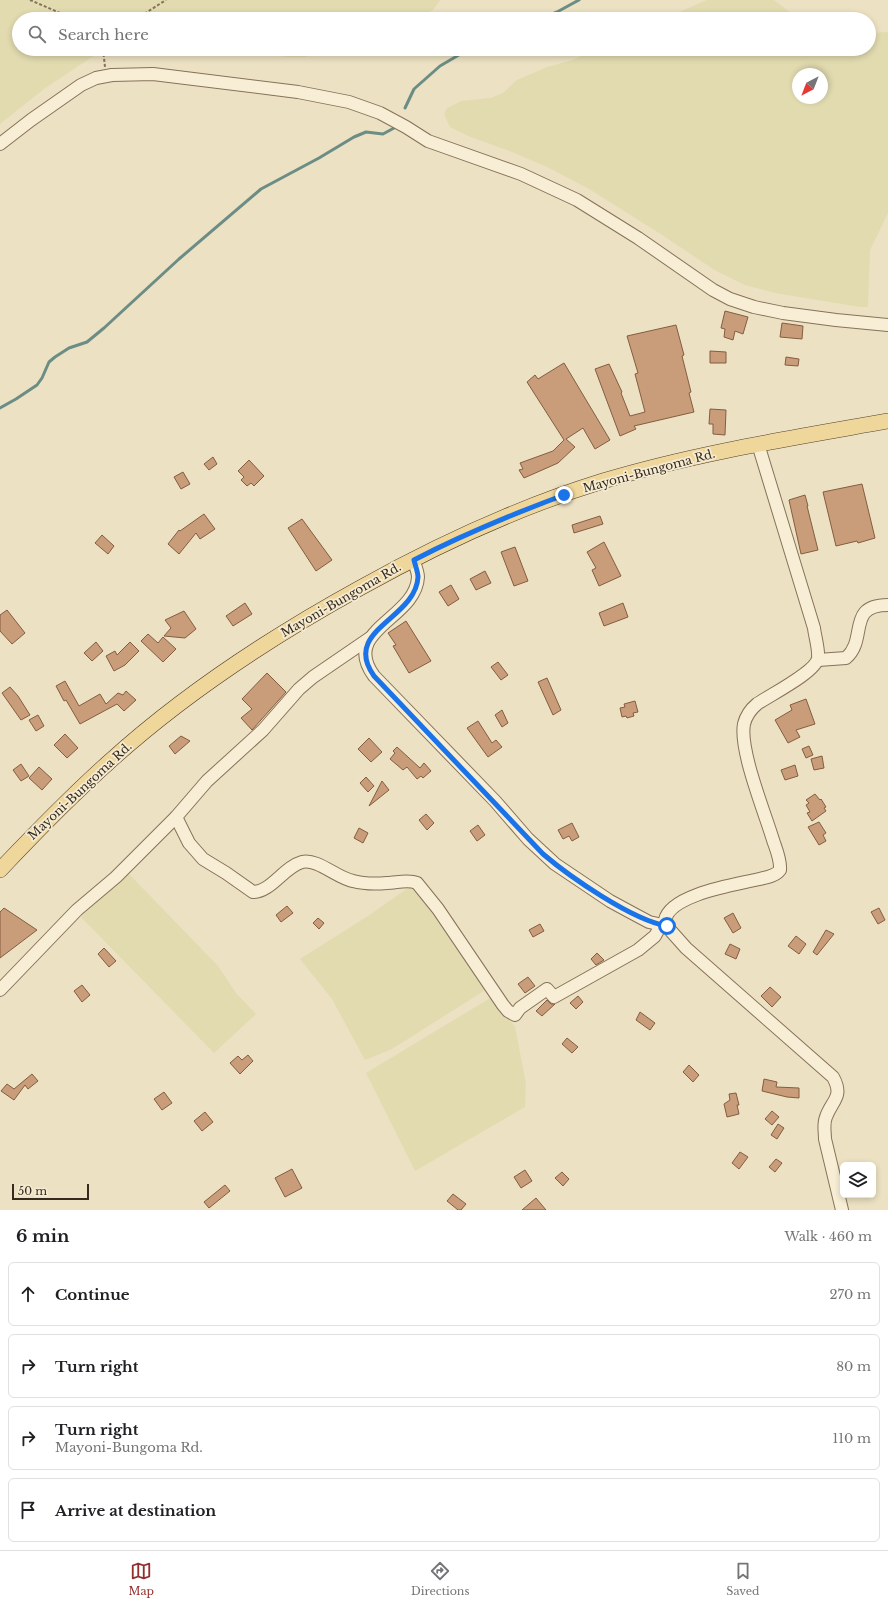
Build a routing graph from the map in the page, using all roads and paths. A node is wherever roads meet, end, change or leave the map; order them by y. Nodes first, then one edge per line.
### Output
1 (30, 0) edge
2 (166, 0) edge
3 (58, 12) edge
4 (147, 12) edge
5 (104, 56) edge
6 (106, 76) junction
7 (0, 144) edge
8 (888, 325) edge
9 (888, 421) edge
10 (758, 444) junction
11 (414, 560) junction
12 (888, 605) edge
13 (372, 637) junction
14 (818, 660) junction
15 (176, 817) junction
16 (0, 870) edge
17 (664, 926) junction
18 (0, 990) edge
19 (842, 1210) edge

1 - 3 path
2 - 4 path
5 - 6 path
6 - 7 street
6 - 8 street
9 - 10 main road, Mayoni-Bungoma Rd.
10 - 11 main road, Mayoni-Bungoma Rd.
10 - 14 street
11 - 13 street
11 - 16 main road, Mayoni-Bungoma Rd.
12 - 14 street
13 - 15 street
13 - 17 street
14 - 17 street
15 - 17 street
15 - 18 street
17 - 19 street

